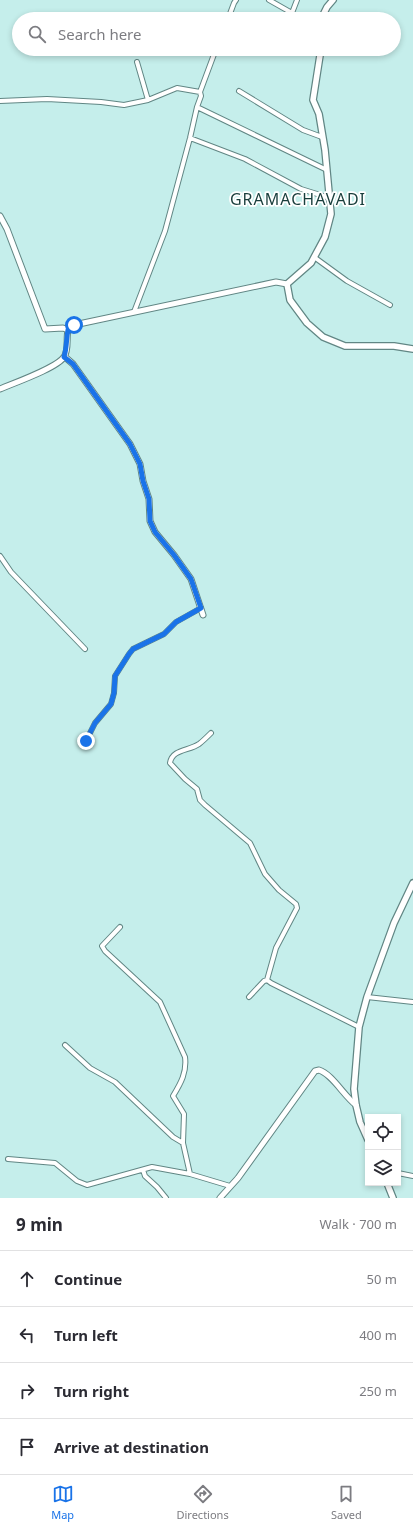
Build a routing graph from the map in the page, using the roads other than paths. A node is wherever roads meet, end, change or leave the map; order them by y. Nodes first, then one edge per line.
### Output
1 (236, 0) edge
2 (269, 0) edge
3 (297, 0) edge
4 (333, 0) edge
5 (231, 12) edge
6 (290, 12) edge
7 (292, 12) edge
8 (324, 12) edge
9 (213, 56) edge
10 (320, 56) edge
11 (137, 62) dead end
12 (239, 91) dead end
13 (200, 92) junction
14 (148, 100) junction
15 (0, 101) edge
16 (197, 107) junction
17 (322, 137) junction
18 (190, 138) junction
19 (327, 170) junction
20 (330, 198) junction
21 (0, 216) edge
22 (314, 256) junction
23 (287, 284) junction
24 (390, 305) dead end
25 (134, 312) junction
26 (68, 330) junction
27 (413, 349) edge
28 (64, 357) junction
29 (0, 389) edge
30 (0, 556) edge
31 (201, 608) junction
32 (203, 615) dead end
33 (85, 649) dead end
34 (211, 733) dead end
35 (86, 741) dead end
36 (413, 883) edge
37 (120, 927) dead end
38 (268, 980) junction
39 (249, 997) dead end
40 (367, 997) junction
41 (413, 1002) edge
42 (359, 1027) junction
43 (65, 1045) dead end
44 (356, 1105) junction
45 (365, 1133) edge
46 (183, 1143) junction
47 (8, 1159) dead end
48 (143, 1170) junction
49 (190, 1174) junction
50 (401, 1174) edge
51 (413, 1176) edge
52 (230, 1186) junction
53 (388, 1186) edge
54 (166, 1198) edge
55 (220, 1198) edge
56 (393, 1198) edge

1 - 5 street
2 - 6 street
3 - 7 street
4 - 8 main road
9 - 13 street
10 - 17 main road
11 - 14 street
12 - 17 street
13 - 14 street
13 - 16 street
14 - 15 street
16 - 18 street
16 - 19 street
17 - 19 main road
18 - 20 street
18 - 25 street
19 - 20 main road
20 - 22 main road
21 - 26 street
22 - 23 main road
22 - 24 street
23 - 25 street
23 - 27 main road
25 - 26 street
26 - 28 street
28 - 29 street
28 - 31 street
30 - 33 street
31 - 32 street
31 - 35 street
34 - 38 street
36 - 40 main road
37 - 46 street
38 - 39 street
38 - 42 street
40 - 41 street
40 - 42 main road
42 - 44 main road
43 - 46 street
44 - 45 main road
44 - 52 street
46 - 49 street
47 - 48 street
48 - 49 street
48 - 54 street
49 - 52 street
50 - 51 street
52 - 55 street
53 - 56 main road

